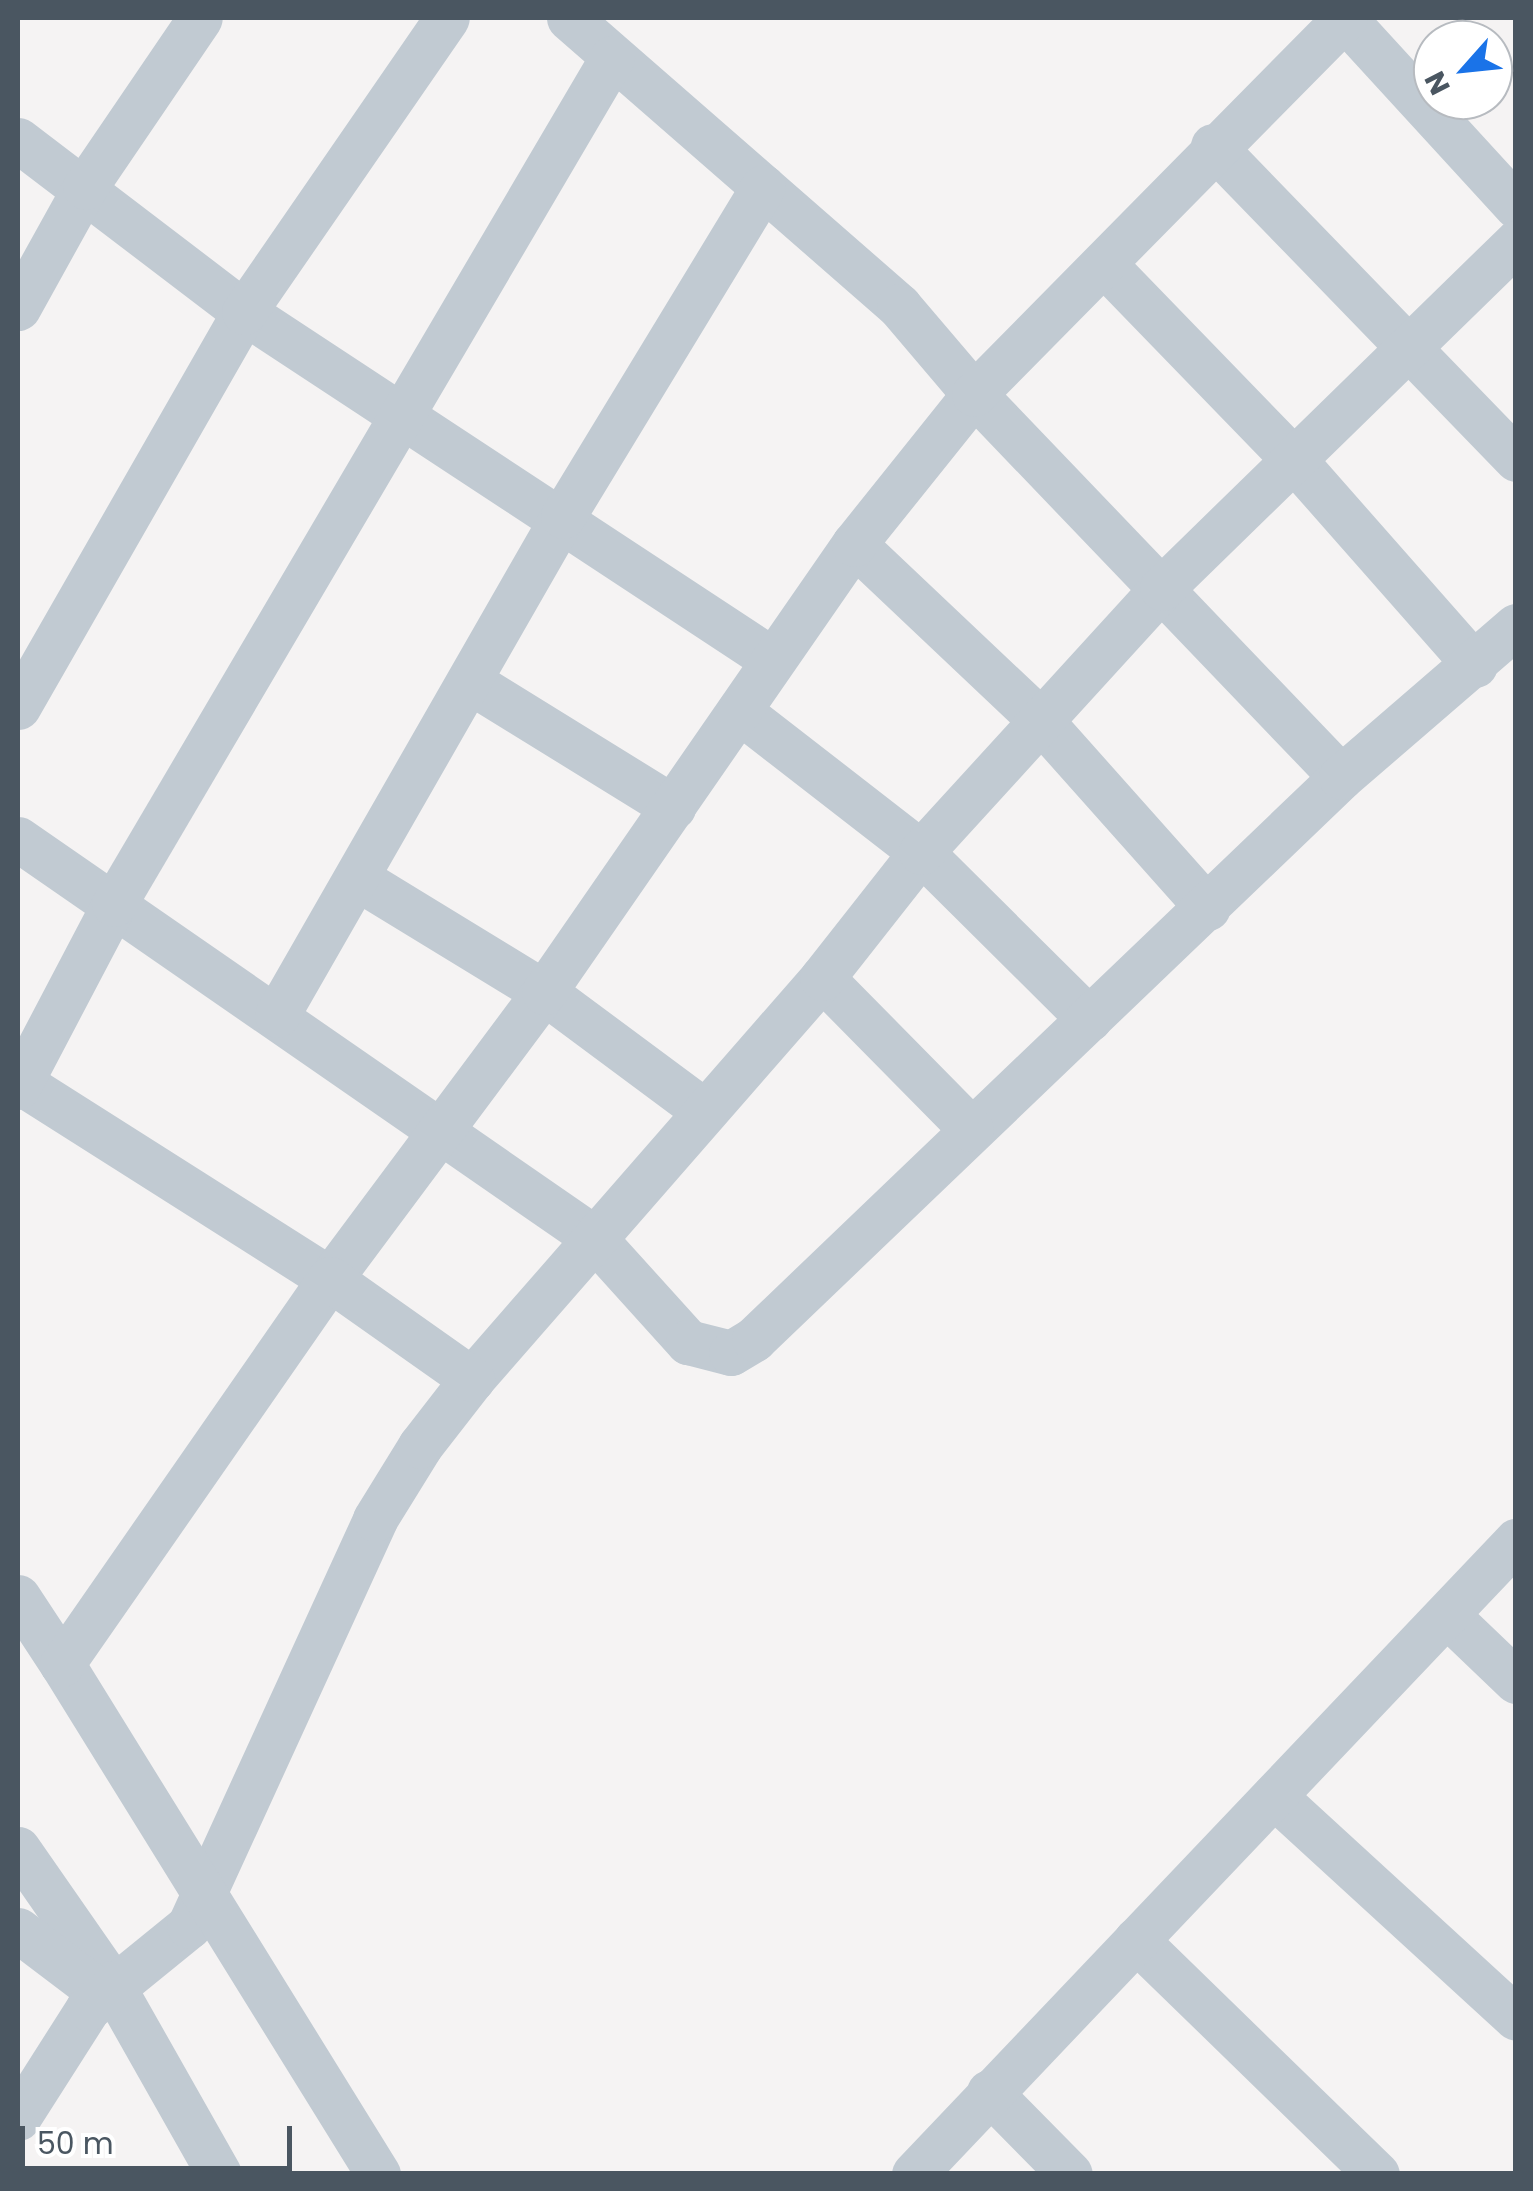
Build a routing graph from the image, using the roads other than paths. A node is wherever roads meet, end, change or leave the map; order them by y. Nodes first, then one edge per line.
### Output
1 (200, 18) edge
2 (447, 18) edge
3 (569, 18) edge
4 (1344, 18) edge
5 (612, 58) junction
6 (18, 140) edge
7 (1213, 146) junction
8 (85, 187) junction
9 (763, 187) junction
10 (1516, 206) edge
11 (1516, 243) edge
12 (1104, 264) junction
13 (18, 308) edge
14 (244, 312) junction
15 (1409, 351) junction
16 (974, 394) junction
17 (404, 418) junction
18 (1516, 458) edge
19 (1295, 461) junction
20 (563, 516) junction
21 (854, 544) junction
22 (1162, 588) junction
23 (1516, 626) edge
24 (773, 660) junction
25 (1475, 664) junction
26 (469, 681) junction
27 (18, 706) edge
28 (739, 712) junction
29 (1042, 722) junction
30 (1341, 778) junction
31 (672, 807) junction
32 (18, 838) edge
33 (922, 852) junction
34 (356, 878) junction
35 (114, 904) junction
36 (1208, 908) junction
37 (822, 978) junction
38 (544, 992) junction
39 (277, 1016) junction
40 (1089, 1019) junction
41 (18, 1084) edge
42 (704, 1111) junction
43 (442, 1128) junction
44 (971, 1129) junction
45 (593, 1237) junction
46 (330, 1279) junction
47 (472, 1379) junction
48 (1516, 1542) edge
49 (18, 1597) edge
50 (1448, 1616) junction
51 (62, 1664) junction
52 (1516, 1681) edge
53 (1274, 1796) junction
54 (18, 1848) edge
55 (203, 1900) junction
56 (18, 1930) edge
57 (1136, 1940) junction
58 (106, 1988) junction
59 (1516, 2018) edge
60 (990, 2092) junction
61 (18, 2118) edge
62 (218, 2174) edge
63 (378, 2174) edge
64 (914, 2174) edge
65 (1070, 2174) edge
66 (1377, 2174) edge

1 - 8 street
2 - 14 street
3 - 5 street
4 - 7 street
4 - 10 street
5 - 9 street
5 - 17 street
6 - 8 street
7 - 12 street
7 - 15 street
8 - 13 street
8 - 14 street
9 - 16 street
9 - 20 street
11 - 15 street
12 - 16 street
12 - 19 street
14 - 17 street
14 - 27 street
15 - 18 street
15 - 19 street
16 - 21 street
16 - 22 street
17 - 20 street
17 - 35 street
19 - 22 street
19 - 25 street
20 - 24 street
20 - 26 street
21 - 24 street
21 - 29 street
22 - 29 street
22 - 30 street
23 - 25 street
24 - 28 street
25 - 30 street
26 - 31 street
26 - 34 street
28 - 31 street
28 - 33 street
29 - 33 street
29 - 36 street
30 - 36 street
31 - 38 street
32 - 35 street
33 - 37 street
33 - 40 street
34 - 38 street
34 - 39 street
35 - 39 street
35 - 41 street
36 - 40 street
37 - 42 street
37 - 44 street
38 - 42 street
38 - 43 street
39 - 43 street
40 - 44 street
41 - 46 street
42 - 45 street
43 - 45 street
43 - 46 street
44 - 45 street
45 - 47 street
46 - 47 street
46 - 51 street
47 - 55 street
48 - 50 street
49 - 51 street
50 - 52 street
50 - 53 street
51 - 55 street
53 - 57 street
53 - 59 street
54 - 58 street
55 - 58 street
55 - 63 street
56 - 58 street
57 - 60 street
57 - 66 street
58 - 61 street
58 - 62 street
60 - 64 street
60 - 65 street

